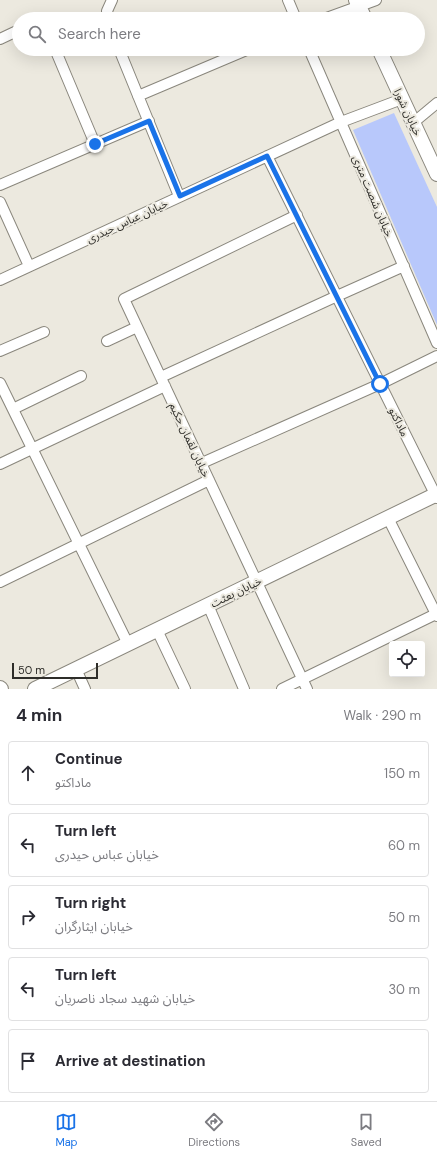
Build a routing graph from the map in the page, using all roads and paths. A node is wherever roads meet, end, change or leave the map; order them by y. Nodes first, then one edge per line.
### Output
1 (112, 0) edge
2 (288, 0) edge
3 (376, 0) edge
4 (360, 9) edge
5 (107, 12) edge
6 (293, 12) edge
7 (349, 12) edge
8 (12, 33) edge
9 (0, 39) edge
10 (58, 56) edge
11 (122, 56) edge
12 (232, 56) edge
13 (312, 56) edge
14 (381, 56) edge
15 (138, 96) junction
16 (402, 99) junction
17 (437, 103) edge
18 (149, 121) junction
19 (341, 122) junction
20 (413, 123) junction
21 (95, 144) junction
22 (267, 156) junction
23 (437, 174) edge
24 (1, 182) edge
25 (180, 196) junction
26 (0, 202) edge
27 (297, 215) junction
28 (29, 266) junction
29 (404, 266) junction
30 (0, 280) edge
31 (337, 296) junction
32 (137, 327) junction
33 (44, 332) dead end
34 (107, 341) dead end
35 (437, 343) edge
36 (0, 351) edge
37 (437, 356) edge
38 (81, 376) dead end
39 (163, 382) junction
40 (0, 383) edge
41 (380, 384) junction
42 (13, 409) junction
43 (32, 449) junction
44 (0, 464) edge
45 (202, 464) junction
46 (209, 480) junction
47 (436, 496) edge
48 (388, 518) junction
49 (78, 543) junction
50 (257, 581) junction
51 (0, 582) edge
52 (208, 605) junction
53 (436, 615) edge
54 (157, 630) junction
55 (128, 644) junction
56 (76, 669) junction
57 (302, 679) junction
58 (35, 689) edge
59 (85, 689) edge
60 (185, 689) edge
61 (244, 689) edge
62 (282, 689) edge
63 (307, 689) edge

1 - 5 street
2 - 6 street
3 - 4 street
4 - 7 street
8 - 9 street
10 - 21 street
11 - 15 street
12 - 15 street
13 - 19 street, خیابان شصت متری
14 - 16 street, خیابان شورا
15 - 18 street
16 - 19 street, خیابان عباس حیدری
16 - 20 street, خیابان شورا
17 - 20 street
18 - 21 street
18 - 25 street
19 - 22 street, خیابان عباس حیدری
19 - 29 street, خیابان شصت متری
20 - 23 street, خیابان شورا
21 - 24 street
22 - 25 street, خیابان عباس حیدری
22 - 27 street, ماداکتو
25 - 28 street, خیابان عباس حیدری
26 - 28 street
27 - 31 street, ماداکتو
27 - 32 street, خیابان لقمان حکیم
28 - 30 street, خیابان عباس حیدری
29 - 31 street
29 - 35 street, خیابان شصت متری
31 - 39 street
31 - 41 street, ماداکتو
32 - 34 street
32 - 39 street, خیابان لقمان حکیم
33 - 36 street
37 - 41 street
38 - 42 street
39 - 43 street
39 - 45 street, خیابان لقمان حکیم
40 - 42 street
41 - 45 street
41 - 47 street, ماداکتو
42 - 43 street
43 - 44 street
43 - 49 street
45 - 46 street, خیابان لقمان حکیم
46 - 49 street
46 - 50 street, خیابان لقمان حکیم
47 - 48 street, خیابان بعثت
48 - 50 street, خیابان بعثت
48 - 53 street
49 - 51 street
49 - 55 street
50 - 52 street, خیابان بعثت
50 - 57 street, خیابان لقمان حکیم
52 - 54 street, خیابان بعثت
52 - 61 street
53 - 57 street
54 - 55 street, خیابان بعثت
54 - 60 street
55 - 56 street, خیابان بعثت
56 - 58 street, خیابان بعثت
56 - 59 street
57 - 62 street
57 - 63 street, خیابان لقمان حکیم

